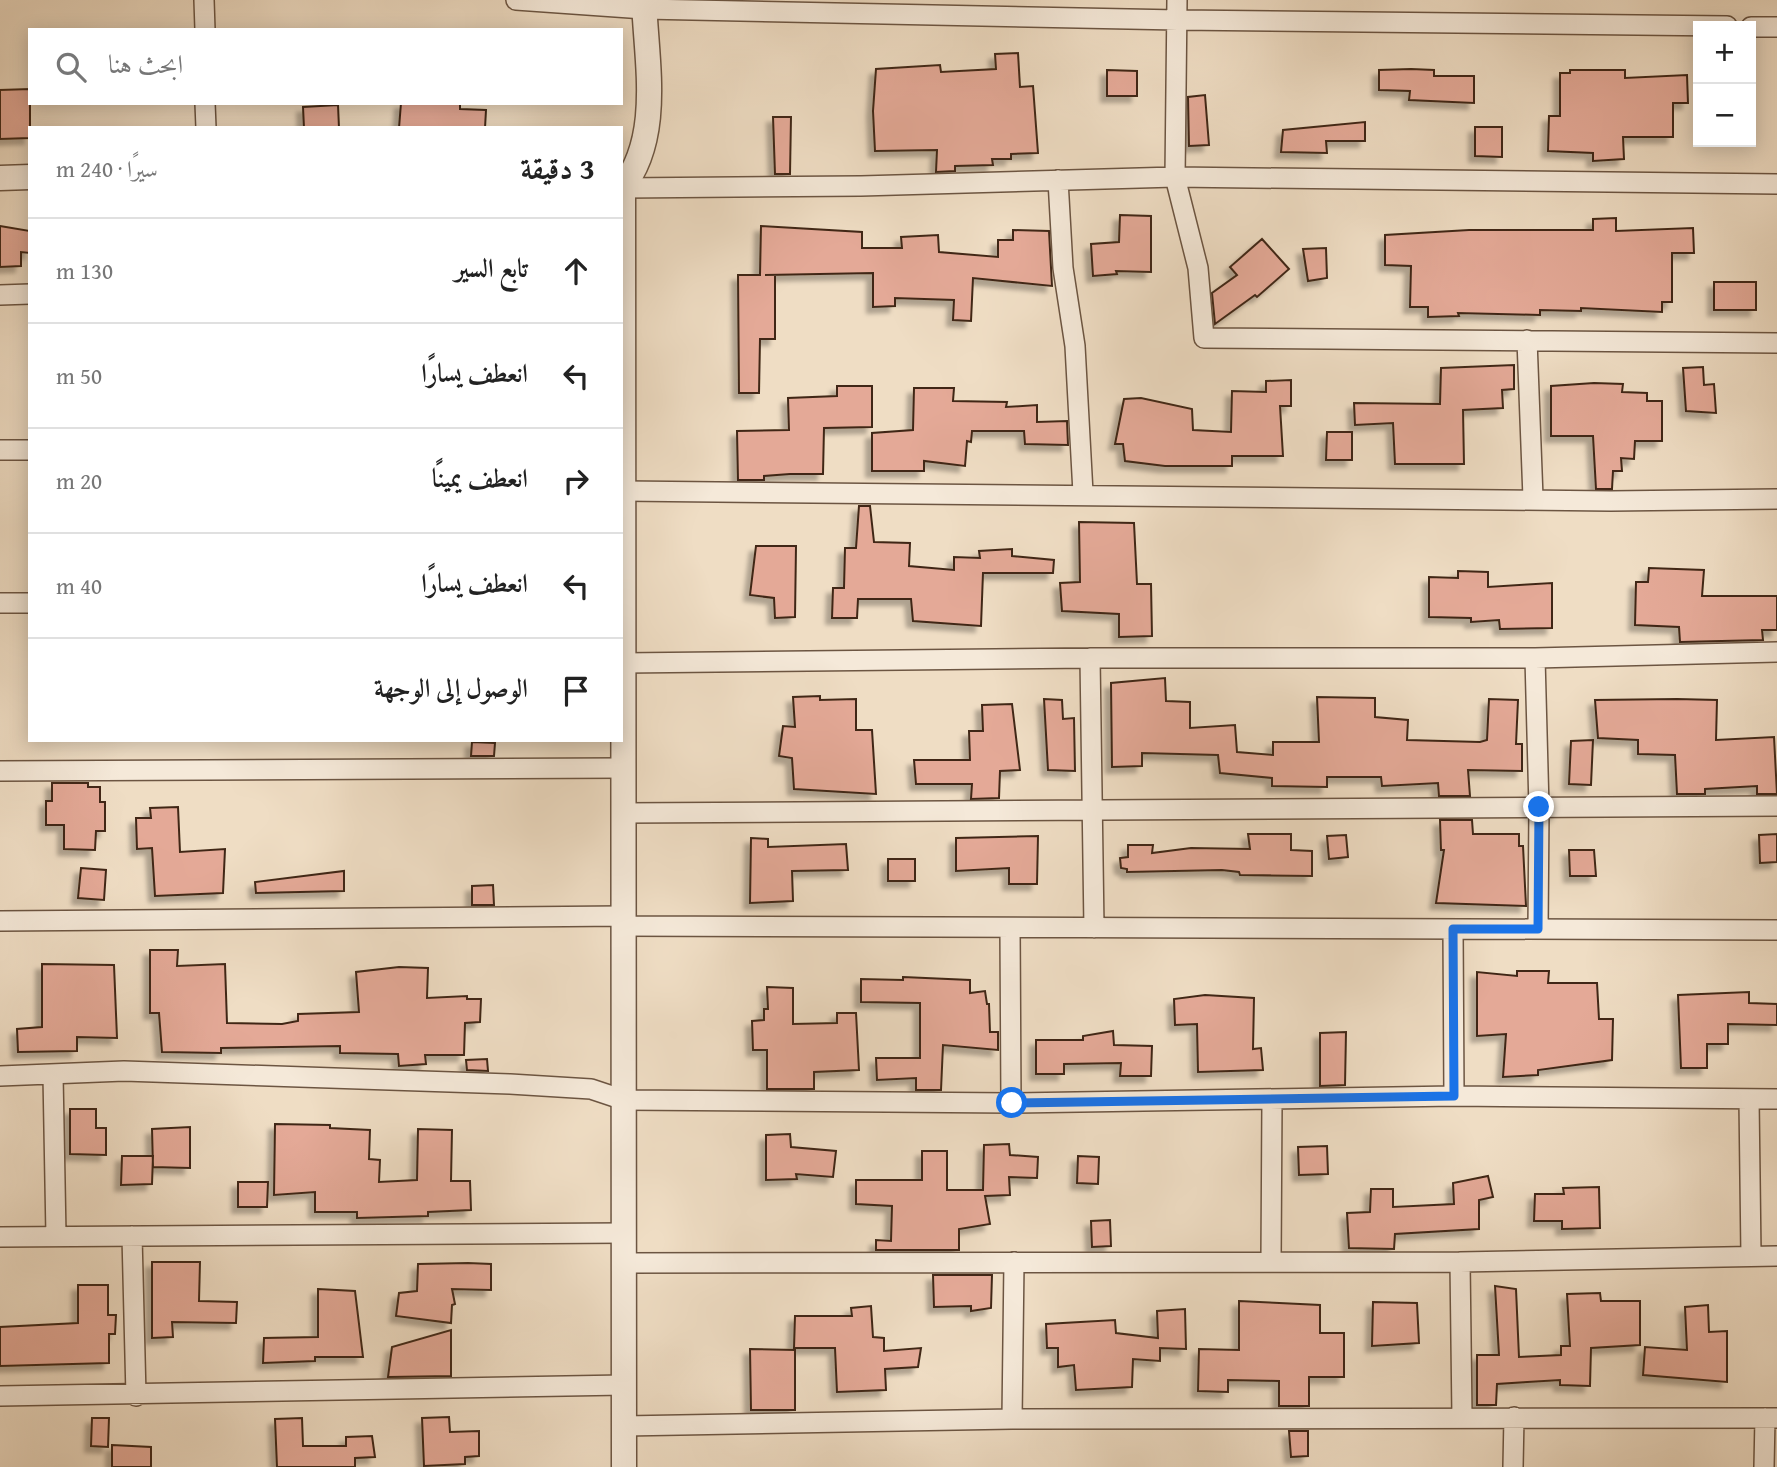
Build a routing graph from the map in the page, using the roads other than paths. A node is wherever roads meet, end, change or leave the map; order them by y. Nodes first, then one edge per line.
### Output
1 (204, 0) edge
2 (516, 0) edge
3 (1177, 0) edge
4 (644, 5) edge
5 (1009, 8) edge
6 (1178, 20) junction
7 (1693, 26) edge
8 (1756, 26) edge
9 (1777, 27) edge
10 (205, 28) edge
11 (205, 105) edge
12 (206, 126) edge
13 (0, 177) edge
14 (28, 177) edge
15 (1175, 177) junction
16 (1058, 180) junction
17 (1777, 184) edge
18 (623, 187) edge
19 (623, 189) edge
20 (28, 294) edge
21 (0, 295) edge
22 (1527, 341) junction
23 (1777, 343) edge
24 (0, 450) edge
25 (28, 450) edge
26 (623, 491) edge
27 (1083, 493) junction
28 (1533, 498) junction
29 (1777, 499) edge
30 (0, 603) edge
31 (28, 603) edge
32 (623, 630) edge
33 (1777, 652) edge
34 (1090, 658) junction
35 (1535, 658) junction
36 (624, 663) junction
37 (624, 768) junction
38 (0, 771) edge
39 (1777, 806) edge
40 (1539, 807) junction
41 (1092, 810) junction
42 (624, 813) junction
43 (0, 921) edge
44 (624, 921) junction
45 (1010, 928) junction
46 (1094, 928) junction
47 (1453, 929) junction
48 (1538, 929) junction
49 (1777, 930) edge
50 (53, 1075) junction
51 (0, 1076) edge
52 (1454, 1096) junction
53 (1749, 1099) junction
54 (1777, 1099) edge
55 (625, 1100) junction
56 (1272, 1100) junction
57 (1012, 1103) junction
58 (624, 1233) junction
59 (132, 1236) junction
60 (0, 1237) edge
61 (56, 1237) junction
62 (1751, 1256) junction
63 (1777, 1256) edge
64 (1271, 1261) junction
65 (1014, 1262) junction
66 (1460, 1262) junction
67 (624, 1263) junction
68 (624, 1385) junction
69 (0, 1396) edge
70 (136, 1396) junction
71 (1462, 1416) junction
72 (1514, 1417) junction
73 (1771, 1418) edge
74 (1012, 1419) junction
75 (624, 1426) junction
76 (624, 1467) edge
77 (1513, 1467) edge
78 (1764, 1467) edge

1 - 10 street
2 - 4 street
3 - 6 street
4 - 5 street
4 - 18 street
5 - 6 street
6 - 7 street
6 - 15 street
8 - 9 street
11 - 12 street
13 - 14 street
15 - 16 street
15 - 17 street
15 - 22 street
16 - 19 street
16 - 27 street
20 - 21 street
22 - 23 street
22 - 28 street
24 - 25 street
26 - 27 street
27 - 28 street
28 - 29 street
30 - 31 street
32 - 36 street
33 - 35 street
34 - 35 street
34 - 36 street
34 - 41 street
35 - 40 street
36 - 37 street
37 - 38 street
37 - 42 street
39 - 40 street
40 - 41 street
40 - 48 street
41 - 42 street
41 - 46 street
42 - 44 street
43 - 44 street
44 - 45 street
44 - 55 street
45 - 46 street
45 - 57 street
46 - 47 street
47 - 48 street
47 - 52 street
48 - 49 street
50 - 51 street
50 - 55 street
50 - 61 street
52 - 53 street
52 - 56 street
53 - 54 street
53 - 62 street
55 - 57 street
55 - 58 street
56 - 57 street
56 - 64 street
58 - 59 street
58 - 67 street
59 - 61 street
59 - 70 street
60 - 61 street
62 - 63 street
62 - 66 street
64 - 65 street
64 - 66 street
65 - 67 street
65 - 74 street
66 - 71 street
67 - 68 street
68 - 70 street
68 - 75 street
69 - 70 street
71 - 72 street
71 - 74 street
72 - 73 street
72 - 77 street
73 - 78 street
74 - 75 street
75 - 76 street

